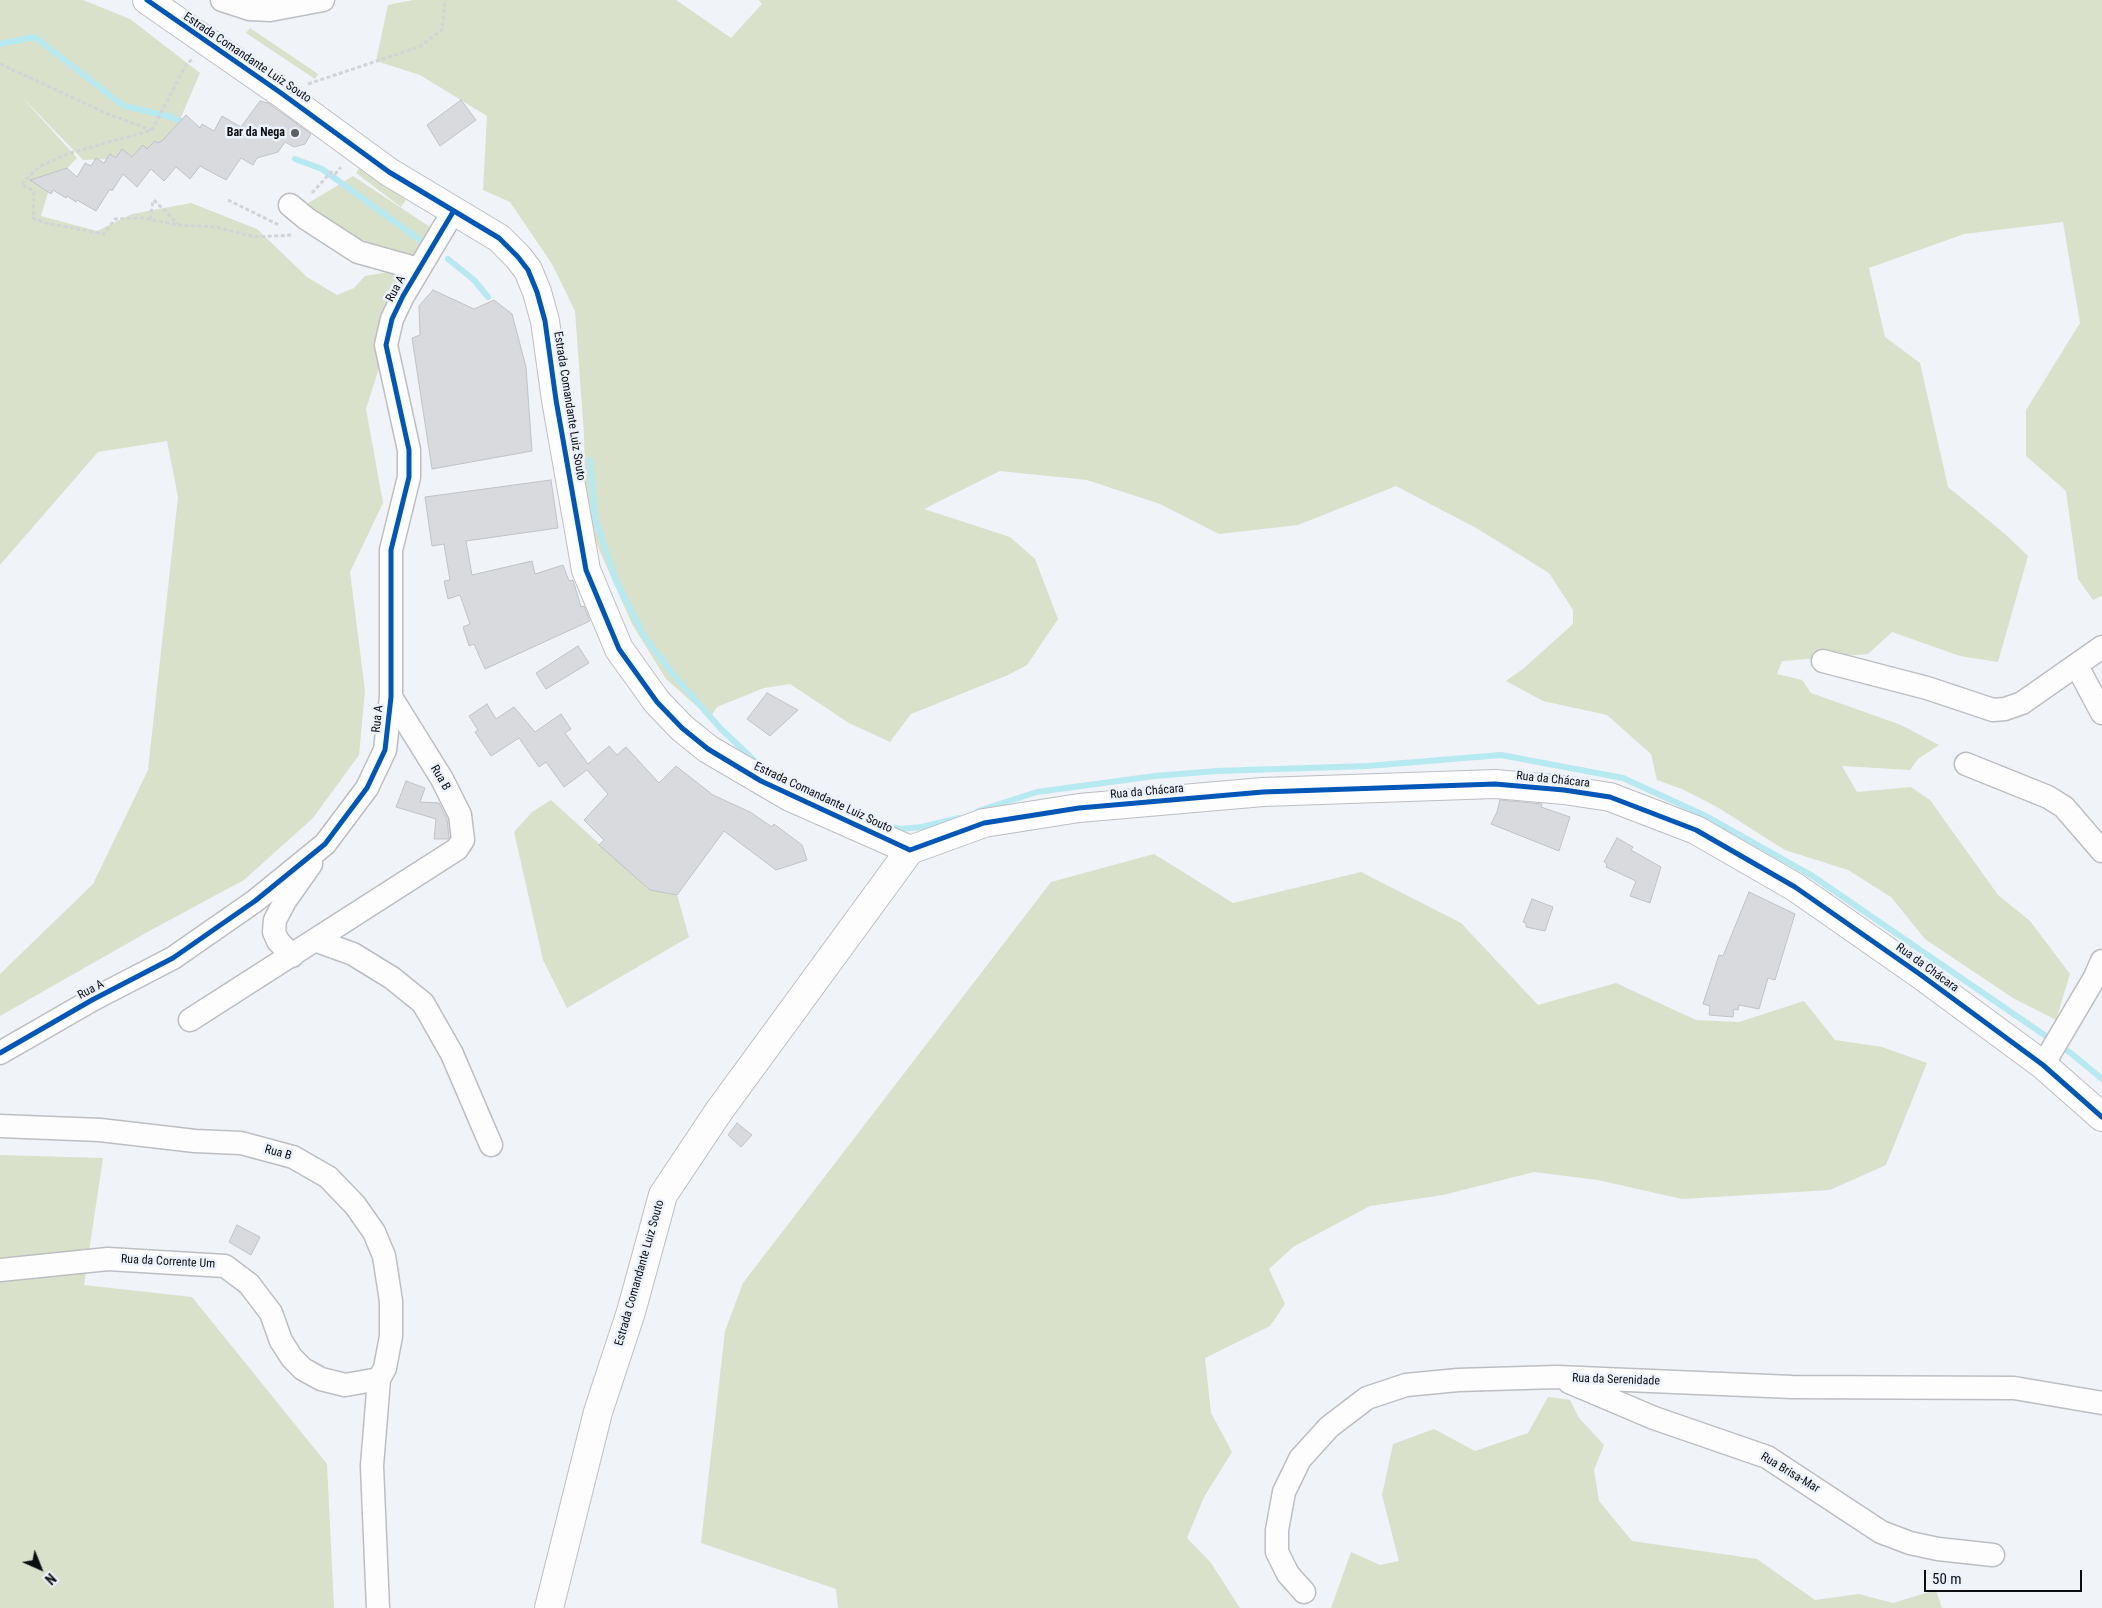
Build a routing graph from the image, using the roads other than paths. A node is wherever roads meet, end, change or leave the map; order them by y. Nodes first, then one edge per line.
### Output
1 (222, 0) edge
2 (323, 0) edge
3 (153, 1) edge
4 (290, 205) dead end
5 (453, 212) junction
6 (418, 272) junction
7 (2102, 647) edge
8 (1823, 661) dead end
9 (2077, 666) junction
10 (391, 697) junction
11 (2102, 713) edge
12 (1966, 764) dead end
13 (325, 844) junction
14 (910, 850) junction
15 (2102, 851) edge
16 (317, 941) junction
17 (292, 956) junction
18 (2102, 961) edge
19 (190, 1020) dead end
20 (0, 1053) edge
21 (2043, 1065) junction
22 (2102, 1116) edge
23 (0, 1126) edge
24 (491, 1145) dead end
25 (0, 1270) edge
26 (1557, 1377) junction
27 (379, 1379) junction
28 (2102, 1403) edge
29 (1994, 1555) dead end
30 (1304, 1592) dead end
31 (378, 1608) edge
32 (549, 1608) edge

1 - 2 street
3 - 5 street, Estrada Comandante Luiz Souto
4 - 6 street, Rua A
5 - 6 street, Rua A
5 - 14 street, Estrada Comandante Luiz Souto
6 - 10 street, Rua A
7 - 9 street
8 - 9 street
9 - 11 street
10 - 13 street, Rua A
10 - 16 street, Rua B
12 - 15 street
13 - 17 street
13 - 20 street, Rua A
14 - 21 street, Rua da Chácara
14 - 32 street, Estrada Comandante Luiz Souto
16 - 17 street, Rua B
16 - 24 street
17 - 19 street, Rua B
18 - 21 street
21 - 22 street, Rua da Chácara
23 - 27 street, Rua B
25 - 27 street, Rua da Corrente Um
26 - 28 street, Rua da Serenidade
26 - 29 street, Rua Brisa-Mar
26 - 30 street, Rua da Serenidade
27 - 31 street

